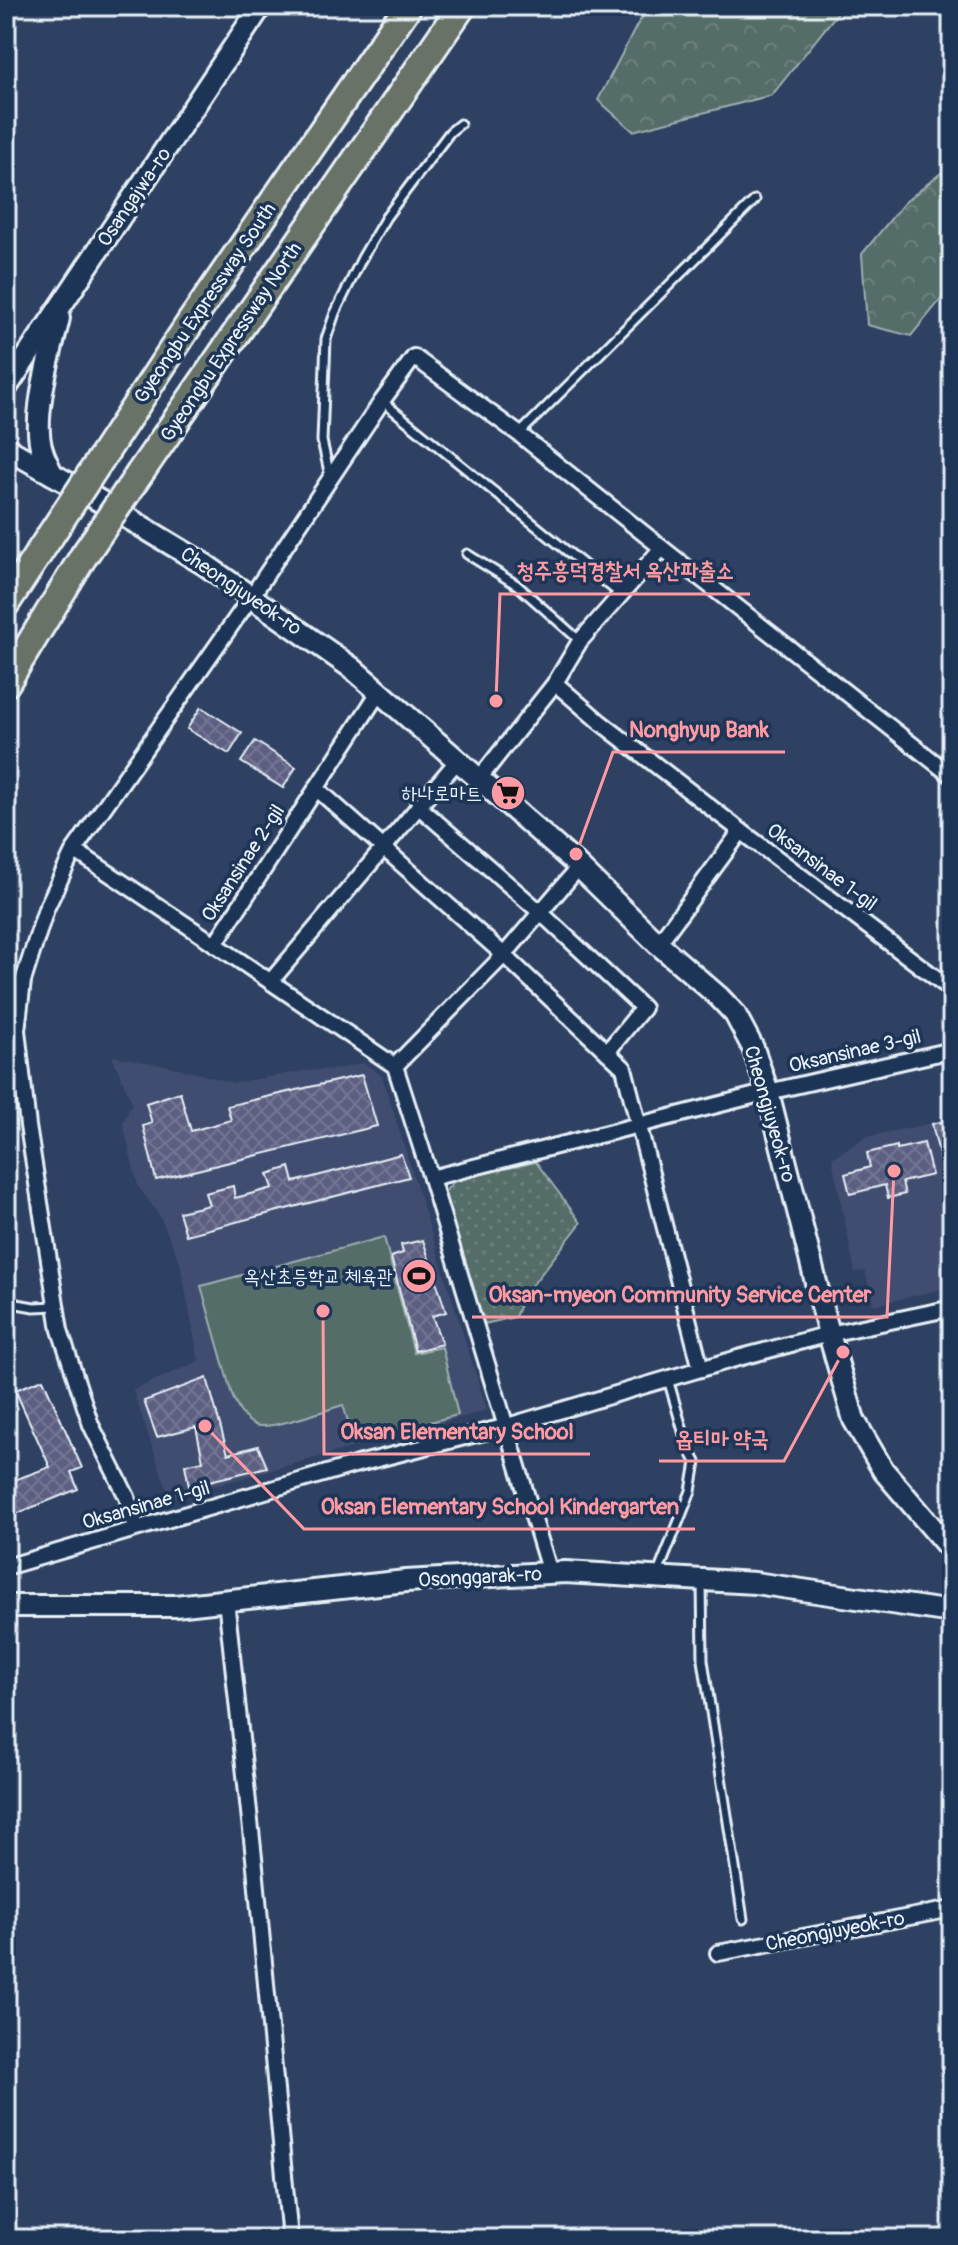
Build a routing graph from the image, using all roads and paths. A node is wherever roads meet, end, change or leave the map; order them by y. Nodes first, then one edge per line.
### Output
1 (261, 6) edge
2 (408, 6) edge
3 (462, 6) edge
4 (460, 124) dead end
5 (755, 200) dead end
6 (61, 306) junction
7 (6, 388) edge
8 (382, 401) junction
9 (519, 434) junction
10 (6, 448) edge
11 (52, 474) junction
12 (330, 477) junction
13 (662, 548) junction
14 (467, 554) dead end
15 (620, 594) junction
16 (251, 597) junction
17 (6, 603) edge
18 (580, 641) junction
19 (6, 683) edge
20 (555, 683) junction
21 (379, 692) junction
22 (458, 760) junction
23 (952, 776) edge
24 (479, 779) junction
25 (316, 788) junction
26 (418, 806) junction
27 (741, 831) junction
28 (383, 848) junction
29 (74, 850) junction
30 (579, 867) junction
31 (540, 912) junction
32 (215, 944) junction
33 (658, 944) junction
34 (504, 955) junction
35 (952, 967) edge
36 (940, 980) junction
37 (271, 981) junction
38 (952, 990) edge
39 (952, 1050) edge
40 (607, 1052) junction
41 (395, 1066) junction
42 (768, 1092) junction
43 (639, 1125) junction
44 (431, 1178) junction
45 (9, 1303) edge
46 (55, 1306) junction
47 (952, 1308) edge
48 (6, 1321) edge
49 (829, 1334) junction
50 (701, 1369) junction
51 (668, 1379) junction
52 (504, 1427) junction
53 (136, 1528) junction
54 (952, 1551) edge
55 (6, 1567) edge
56 (550, 1573) junction
57 (656, 1577) junction
58 (702, 1580) junction
59 (226, 1600) junction
60 (6, 1606) edge
61 (952, 1612) edge
62 (952, 1909) edge
63 (743, 1919) dead end
64 (718, 1953) dead end
65 (290, 2239) edge

1 - 6 main road, Osangajwa-ro
2 - 17 highway, Gyeongbu Expressway South, bridge
3 - 19 highway, Gyeongbu Expressway North, bridge
4 - 12 lane
5 - 9 lane
6 - 7 main road, Osangajwa-ro
6 - 11 main road
8 - 9 street
8 - 12 street
8 - 15 lane
9 - 13 street
10 - 11 main road, Cheongjuyeok-ro
11 - 16 main road, Cheongjuyeok-ro
12 - 16 street
13 - 15 street
13 - 23 street
14 - 18 lane
15 - 18 street
16 - 21 main road, Cheongjuyeok-ro
16 - 29 street
18 - 20 street
20 - 24 street
20 - 27 street
21 - 22 main road, Cheongjuyeok-ro
21 - 25 street, Oksansinae 2-gil
22 - 24 main road, Cheongjuyeok-ro
22 - 26 street
24 - 30 main road, Cheongjuyeok-ro
25 - 28 street
25 - 32 street, Oksansinae 2-gil
26 - 28 street
26 - 31 street
27 - 33 street, Oksansinae 1-gil
27 - 36 street, Oksansinae 1-gil
28 - 34 street
28 - 37 street
29 - 32 street
29 - 46 street
30 - 31 street
30 - 33 main road, Cheongjuyeok-ro
31 - 34 street
31 - 40 street
32 - 37 street, Oksansinae 2-gil
33 - 42 main road, Cheongjuyeok-ro
34 - 40 street
34 - 41 street
35 - 36 lane
36 - 38 street, Oksansinae 1-gil
37 - 41 street, Oksansinae 2-gil
39 - 42 street, Oksansinae 3-gil
40 - 43 street
41 - 44 street
42 - 43 street
42 - 49 main road, Cheongjuyeok-ro
43 - 44 street
43 - 50 street
44 - 52 street
45 - 46 lane
45 - 48 lane
46 - 53 street
47 - 49 street, Oksansinae 1-gil
49 - 50 street, Oksansinae 1-gil
49 - 54 main road, Cheongjuyeok-ro
50 - 51 street, Oksansinae 1-gil
51 - 52 street, Oksansinae 1-gil
51 - 57 lane
52 - 53 street, Oksansinae 1-gil
52 - 56 street
53 - 55 street, Oksansinae 1-gil
56 - 57 main road, Osonggarak-ro
56 - 59 main road, Osonggarak-ro
57 - 58 main road, Osonggarak-ro
58 - 61 main road, Osonggarak-ro
58 - 63 lane
59 - 60 main road, Osonggarak-ro
59 - 65 street
62 - 64 street, Cheongjuyeok-ro

